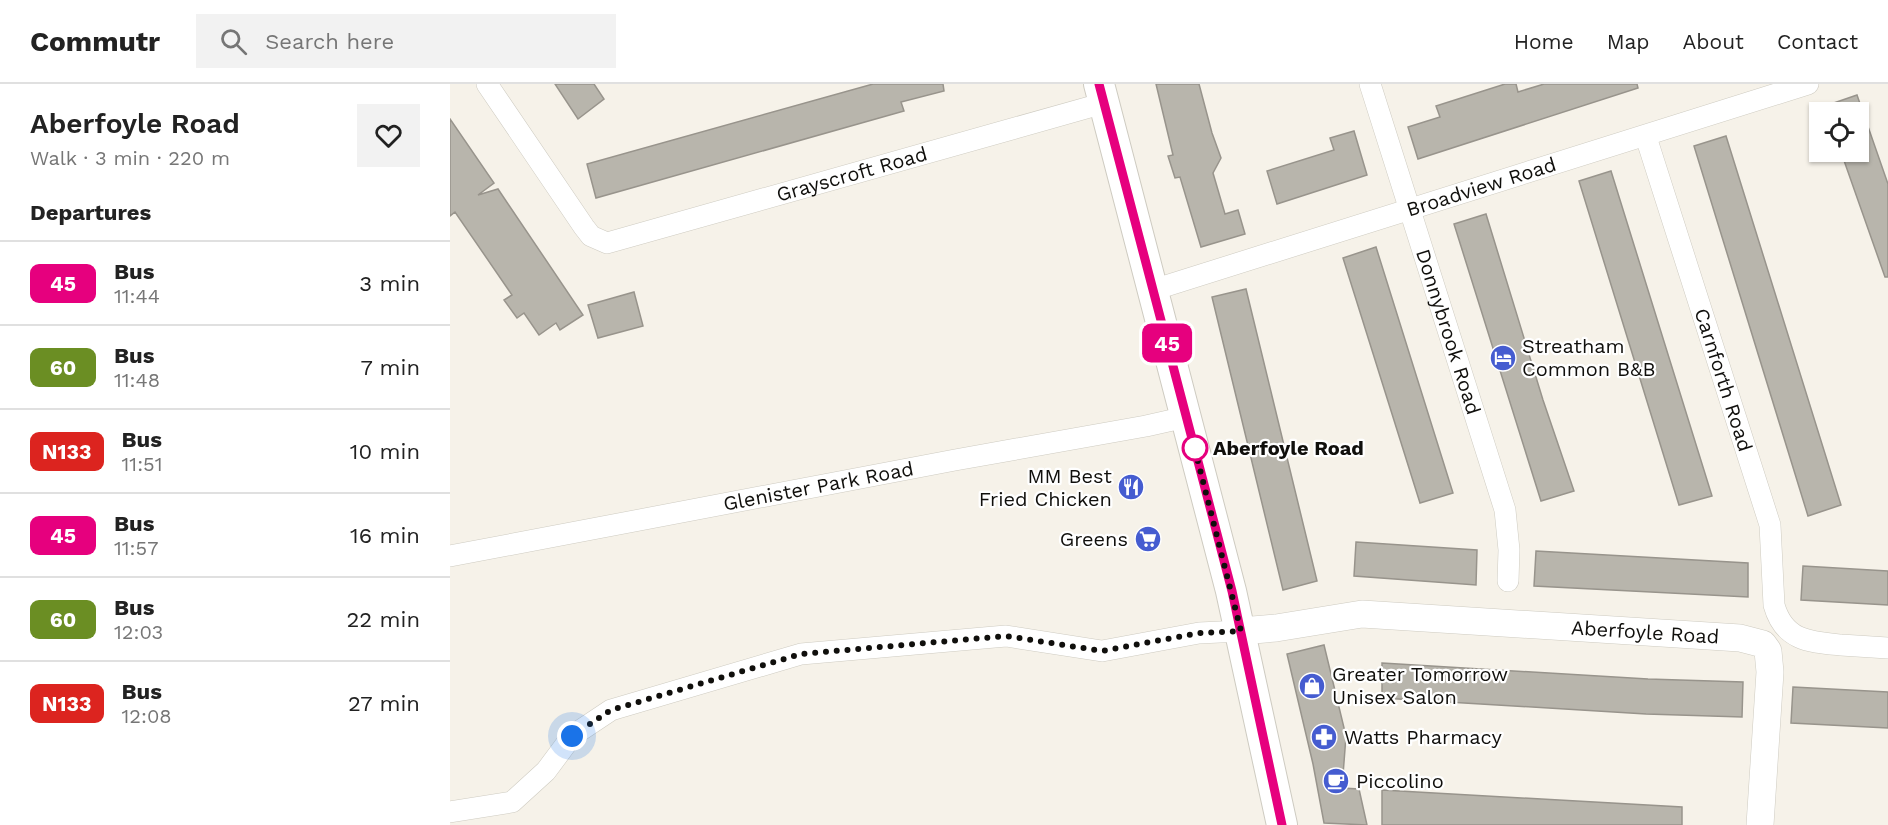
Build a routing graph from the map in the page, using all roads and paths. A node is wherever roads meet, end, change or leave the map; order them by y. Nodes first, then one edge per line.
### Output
1 (487, 84) edge
2 (1370, 84) edge
3 (1808, 84) edge
4 (1102, 93) edge
5 (1646, 136) junction
6 (1410, 209) junction
7 (1153, 290) junction
8 (1186, 417) junction
9 (450, 556) edge
10 (1508, 581) dead end
11 (1241, 631) junction
12 (1888, 648) edge
13 (450, 812) edge
14 (1282, 825) edge
15 (1760, 825) edge

1 - 4 street, Grayscroft Road
2 - 6 street, Donnybrook Road
3 - 5 street, Broadview Road
4 - 7 main road
5 - 6 street, Broadview Road
5 - 12 street, Carnforth Road
6 - 7 street, Broadview Road
6 - 10 street, Donnybrook Road
7 - 8 main road
8 - 9 street, Glenister Park Road
8 - 11 main road
11 - 13 street
11 - 14 main road
11 - 15 street, Aberfoyle Road

